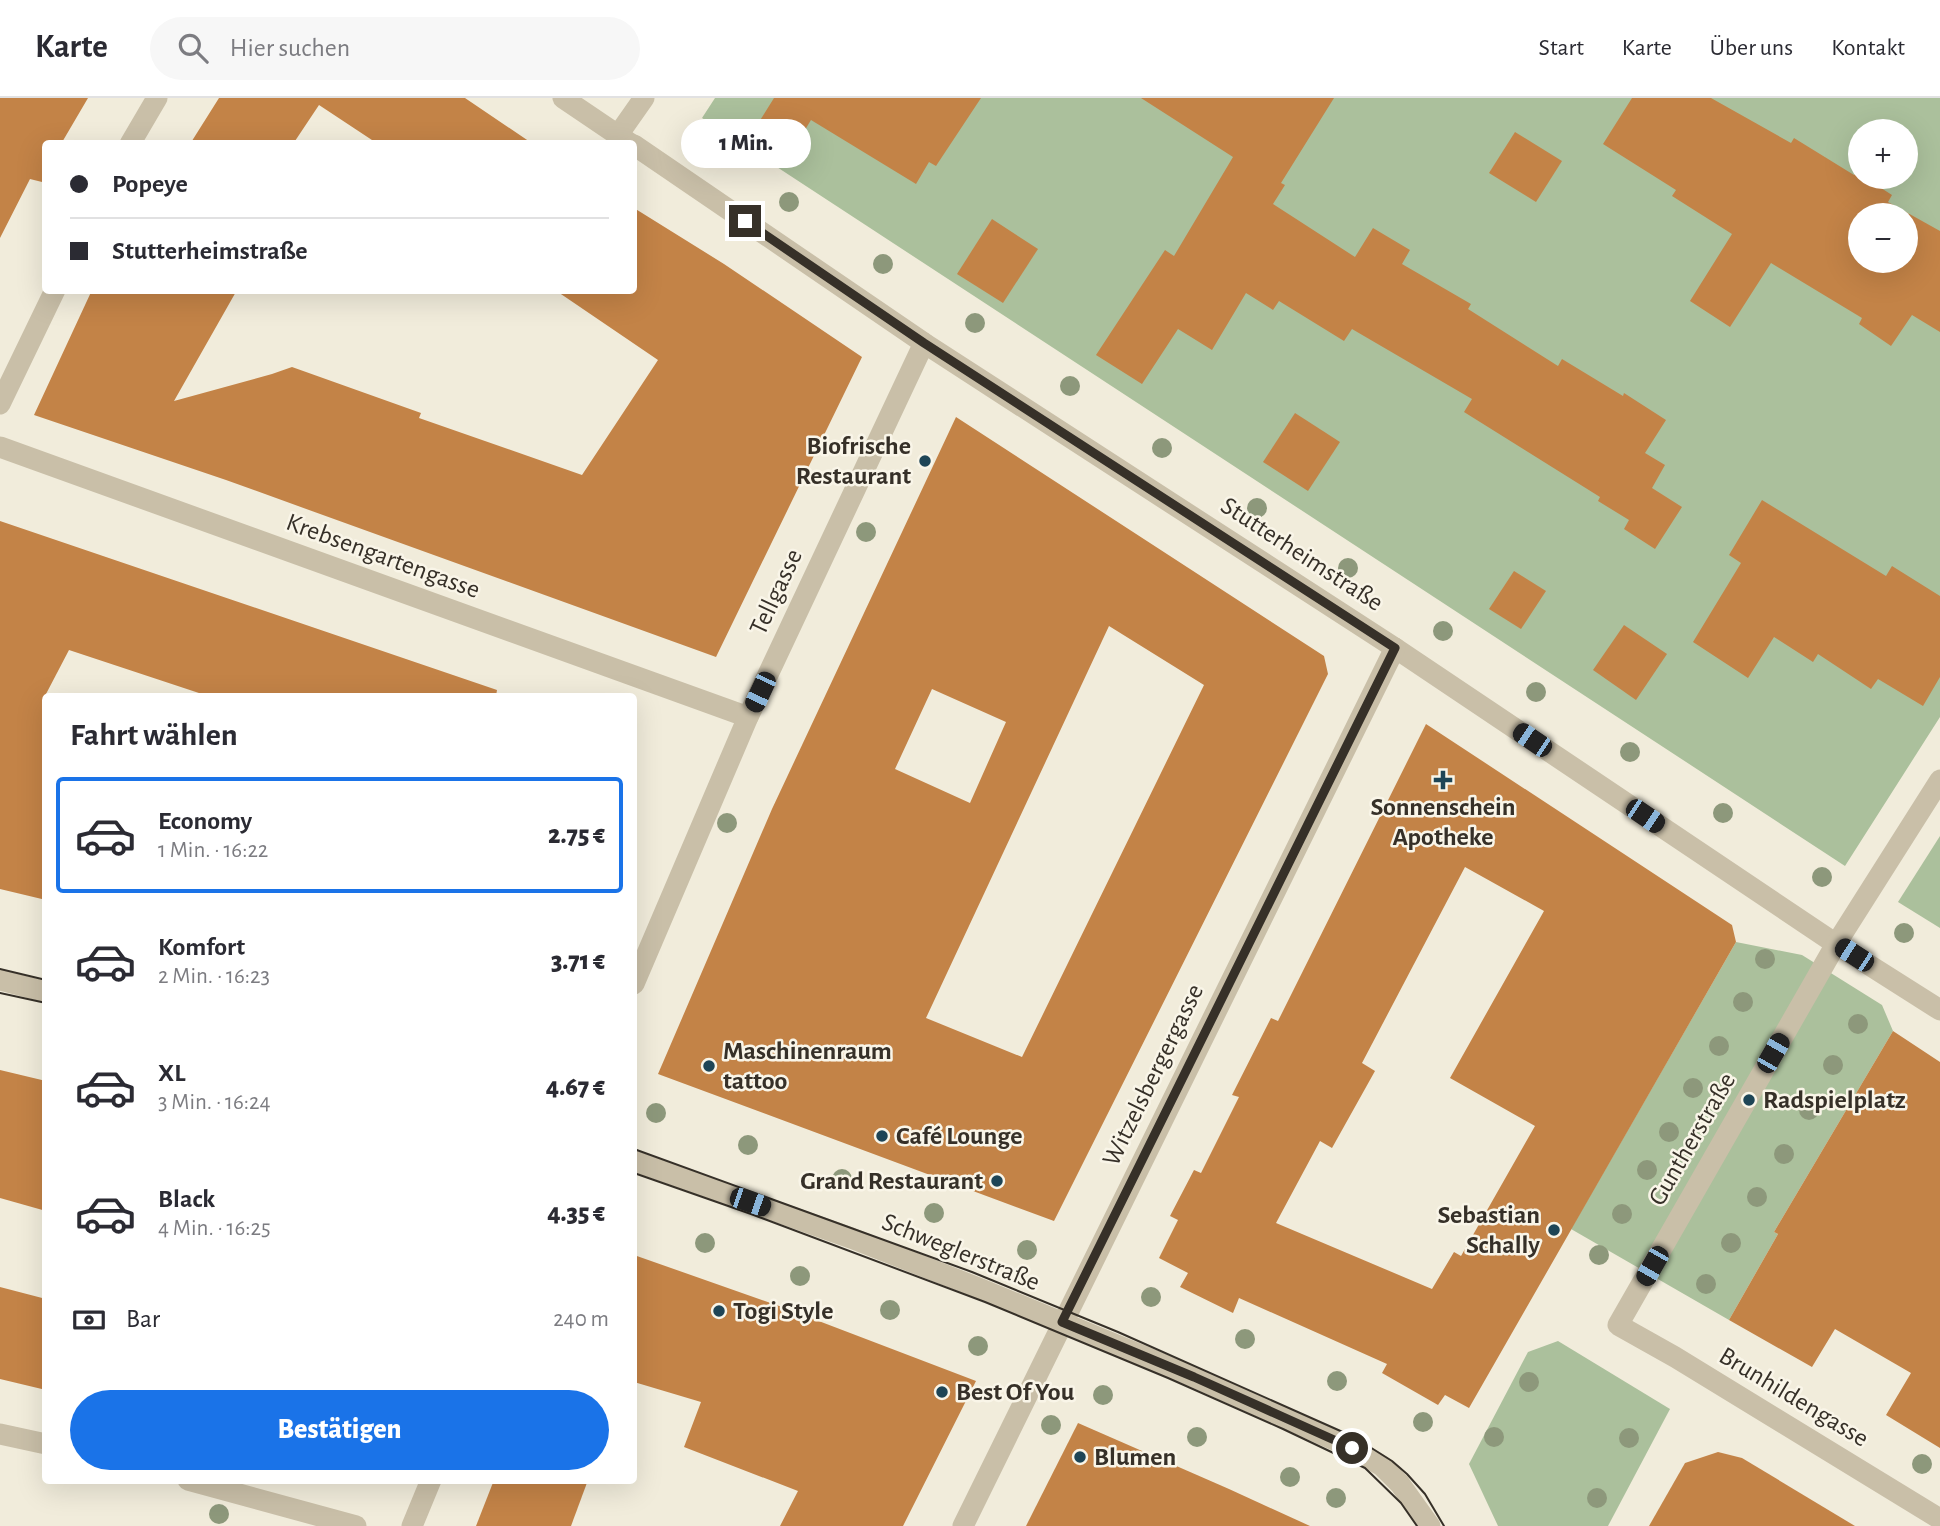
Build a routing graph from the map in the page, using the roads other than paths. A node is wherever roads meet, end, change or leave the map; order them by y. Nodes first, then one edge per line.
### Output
1 (157, 98) edge
2 (563, 98) edge
3 (644, 98) edge
4 (132, 140) edge
5 (626, 140) edge
6 (627, 140) edge
7 (637, 148) edge
8 (53, 294) edge
9 (924, 343) junction
10 (0, 404) edge
11 (0, 447) edge
12 (1395, 648) junction
13 (748, 718) junction
14 (1940, 780) edge
15 (1836, 944) junction
16 (637, 977) edge
17 (0, 980) edge
18 (42, 991) edge
19 (1940, 1010) edge
20 (637, 1162) edge
21 (1062, 1322) junction
22 (1618, 1325) joint
23 (0, 1434) edge
24 (42, 1443) edge
25 (203, 1484) edge
26 (429, 1484) edge
27 (1940, 1518) edge
28 (356, 1526) edge
29 (412, 1526) edge
30 (963, 1526) edge
31 (1430, 1526) edge

1 - 4 street
2 - 5 street, Stutterheimstraße
3 - 6 street
7 - 9 street, Stutterheimstraße
8 - 10 street
9 - 12 street, Stutterheimstraße
9 - 13 street, Tellgasse
11 - 13 street, Krebsengartengasse
12 - 15 street, Stutterheimstraße
12 - 21 street, Witzelsbergergasse
13 - 16 street, Tellgasse
14 - 15 street, Guntherstraße
15 - 19 street, Stutterheimstraße
15 - 22 street, Guntherstraße
17 - 18 street
20 - 21 street, Schweglerstraße
21 - 30 street, Witzelsbergergasse
21 - 31 street, Schweglerstraße
22 - 27 street, Brunhildengasse
23 - 24 street
25 - 28 street
26 - 29 street

